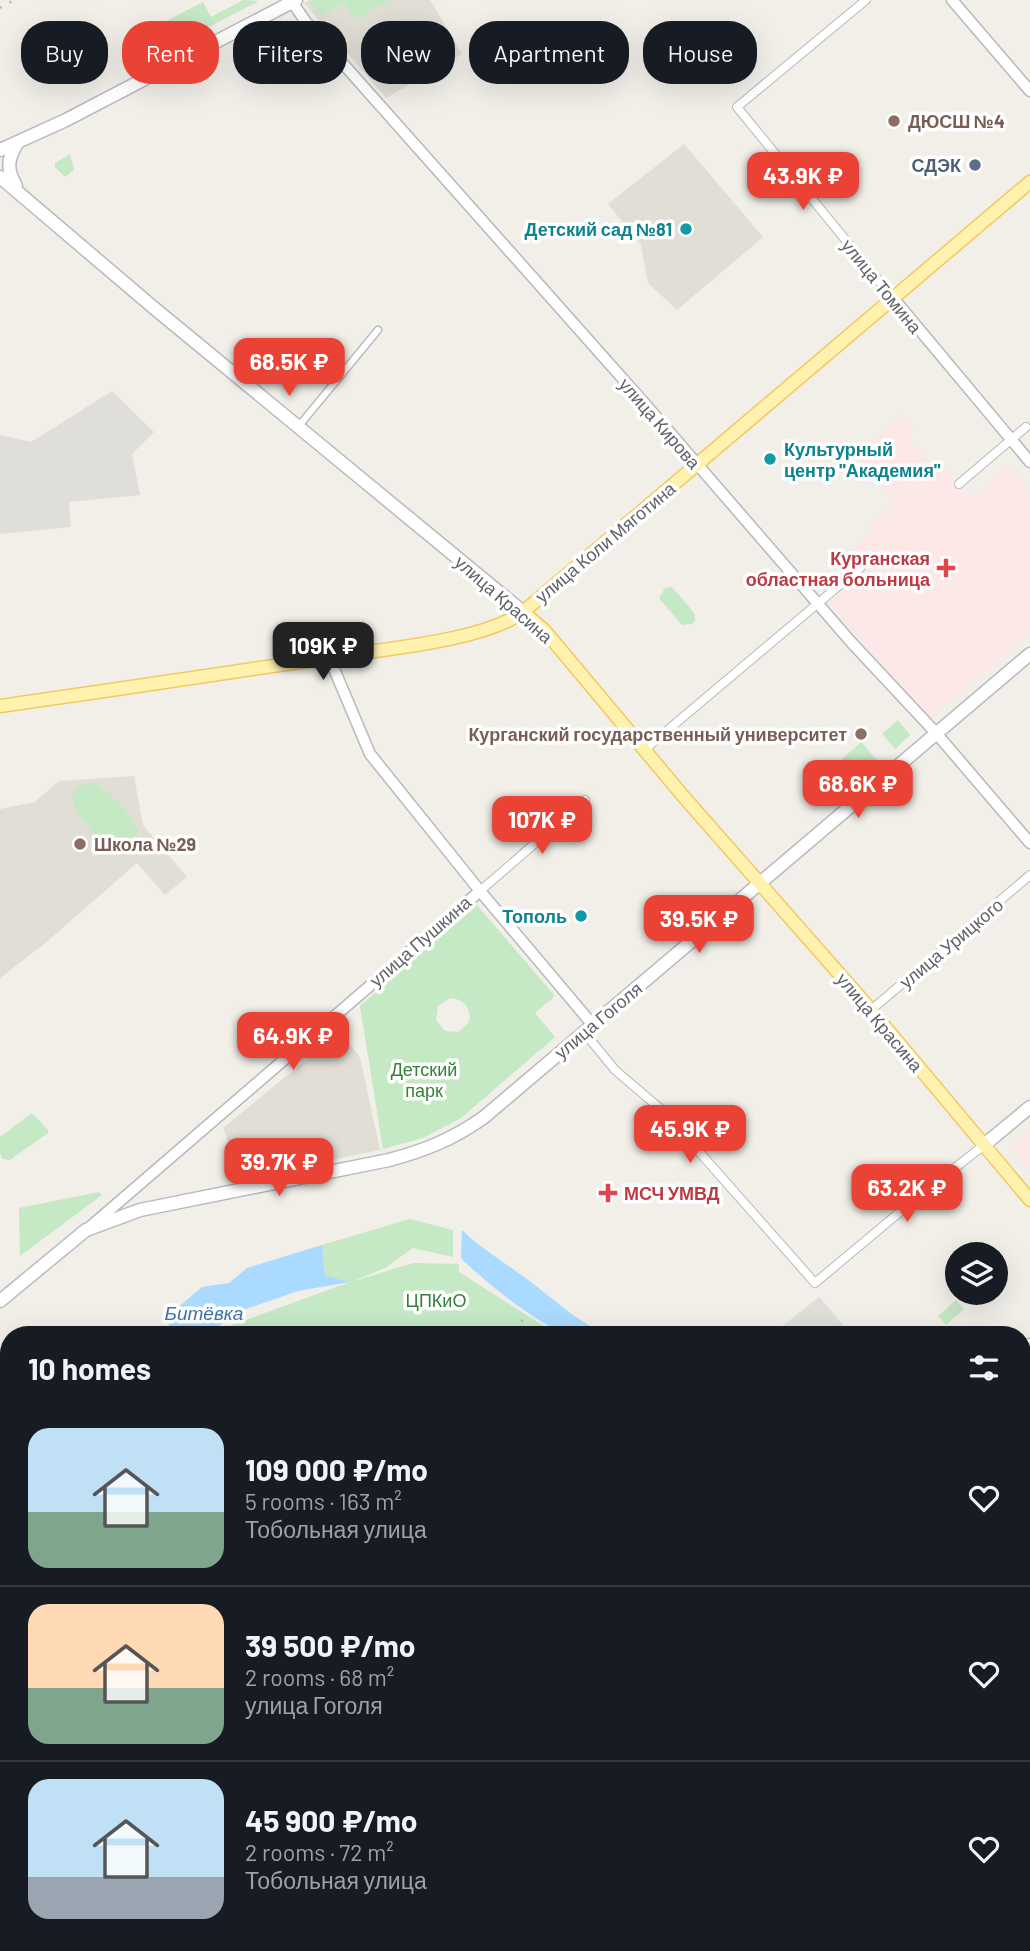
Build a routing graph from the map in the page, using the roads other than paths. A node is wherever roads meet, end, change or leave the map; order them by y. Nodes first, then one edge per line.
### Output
1 (866, 0) edge
2 (952, 0) edge
3 (294, 1) edge
4 (1030, 91) edge
5 (16, 145) junction
6 (0, 150) edge
7 (0, 161) edge
8 (0, 177) edge
9 (1030, 182) edge
10 (0, 190) edge
11 (20, 193) junction
12 (893, 298) junction
13 (378, 330) dead end
14 (1028, 425) edge
15 (298, 427) junction
16 (1011, 440) junction
17 (1030, 463) edge
18 (696, 464) junction
19 (959, 484) dead end
20 (861, 567) dead end
21 (818, 603) junction
22 (523, 612) junction
23 (1030, 654) edge
24 (329, 657) junction
25 (0, 706) edge
26 (936, 733) junction
27 (644, 750) junction
28 (585, 800) dead end
29 (1030, 843) edge
30 (1030, 875) edge
31 (760, 883) junction
32 (480, 891) junction
33 (871, 1010) junction
34 (588, 1028) junction
35 (1030, 1107) edge
36 (984, 1145) junction
37 (1030, 1200) edge
38 (86, 1230) junction
39 (0, 1301) edge

1 - 12 street, улица Томина
2 - 4 street
3 - 5 main road
3 - 18 street, улица Кирова
5 - 6 main road
5 - 7 main road
5 - 11 main road
8 - 11 main road, улица Красина
9 - 12 main road, улица Коли Мяготина
10 - 11 main road
11 - 15 main road, улица Красина
12 - 16 street, улица Томина
12 - 18 main road, улица Коли Мяготина
13 - 15 street
14 - 16 street
15 - 22 main road, улица Красина
16 - 17 street, улица Томина
16 - 19 street
18 - 21 street, улица Кирова
18 - 22 main road, улица Коли Мяготина
20 - 21 street
21 - 26 street, улица Кирова
21 - 27 street
22 - 24 main road, улица Коли Мяготина
22 - 27 main road, улица Красина
23 - 26 main road, улица Гоголя
24 - 25 main road, улица Коли Мяготина
24 - 32 street
26 - 29 street, улица Кирова
26 - 31 main road, улица Гоголя
27 - 31 main road, улица Красина
28 - 32 street, улица Пушкина
30 - 33 street, улица Урицкого
31 - 33 main road, улица Красина
31 - 34 main road, улица Гоголя
32 - 34 street
32 - 38 street, улица Пушкина
33 - 36 main road, улица Красина
34 - 36 street
34 - 38 main road, улица Гоголя
35 - 36 main road
36 - 37 main road, улица Красина
38 - 39 main road, улица Пушкина

